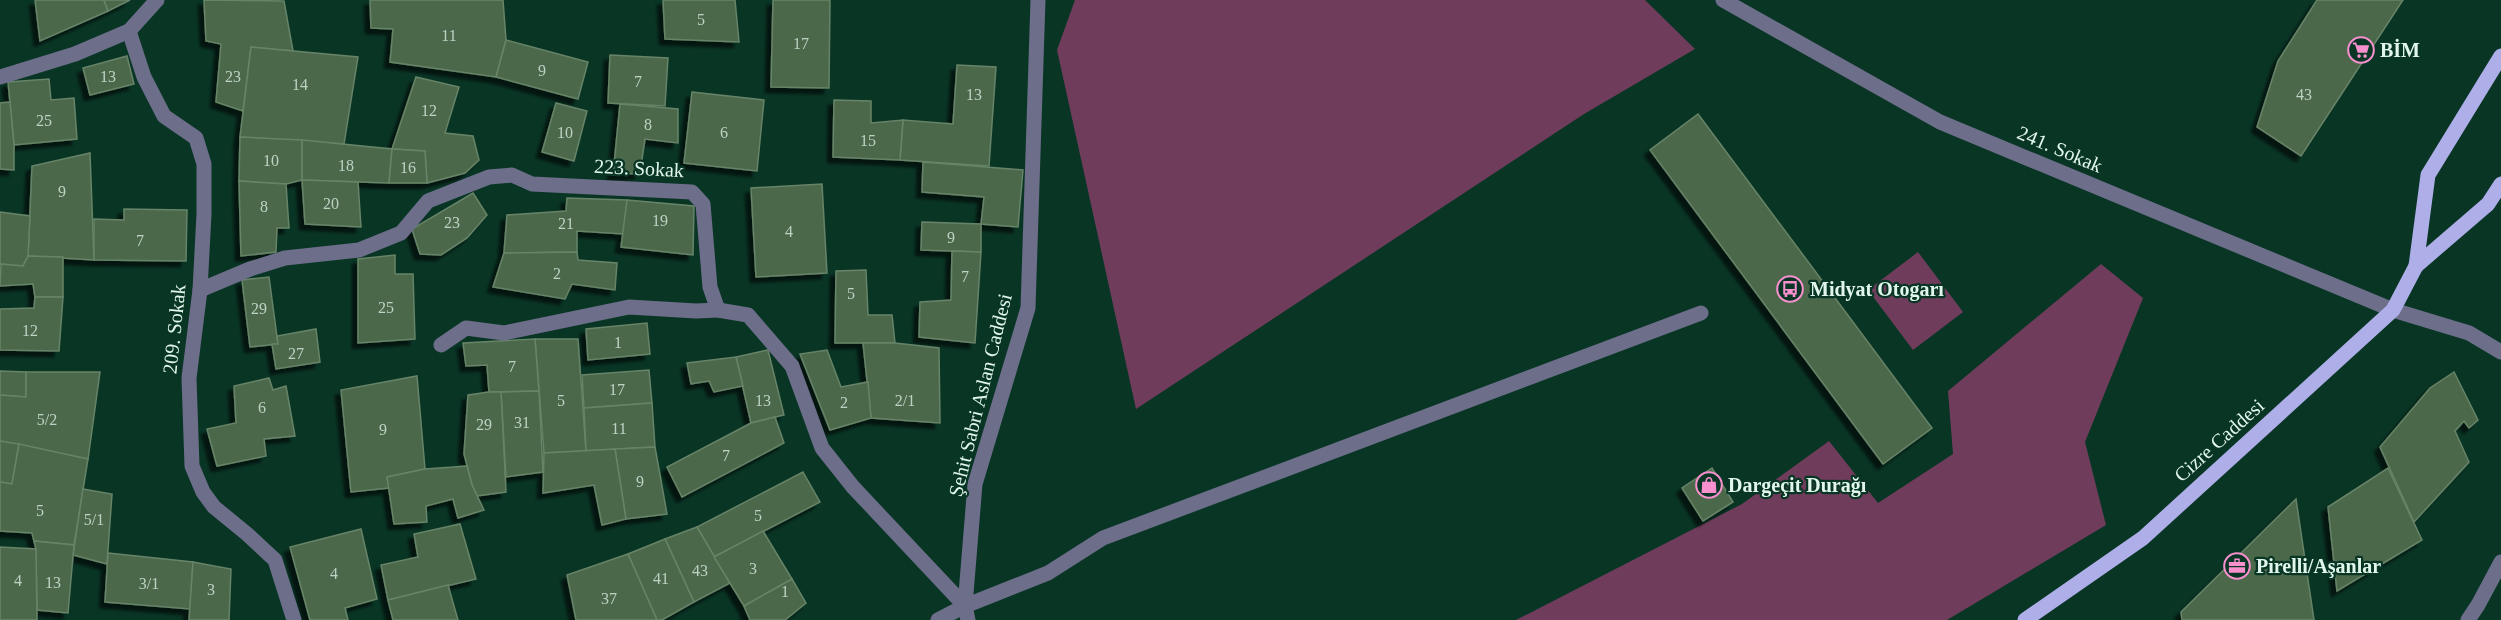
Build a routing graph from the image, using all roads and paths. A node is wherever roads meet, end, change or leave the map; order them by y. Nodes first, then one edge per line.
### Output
1 (157, 0) edge
2 (1038, 0) edge
3 (1723, 0) edge
4 (129, 31) junction
5 (2501, 56) edge
6 (0, 77) edge
7 (2501, 184) edge
8 (2416, 266) junction
9 (200, 290) junction
10 (718, 310) junction
11 (2393, 310) junction
12 (1701, 313) dead end
13 (441, 345) dead end
14 (2501, 352) edge
15 (2501, 562) edge
16 (967, 613) edge
17 (294, 620) edge
18 (938, 620) edge
19 (2025, 620) edge
20 (2468, 620) edge

1 - 4 street
2 - 16 street, Şehit Sabri Aslan Caddesi
3 - 11 street, 241. Sokak
4 - 6 street
4 - 9 street, 209. Sokak
5 - 8 main road
7 - 8 main road
8 - 11 main road, Cizre Caddesi
9 - 10 street, 223. Sokak
9 - 17 street, 209. Sokak
10 - 13 street
10 - 16 street
11 - 14 street, 241. Sokak
11 - 19 main road, Cizre Caddesi
12 - 16 street
15 - 20 street
16 - 18 street

